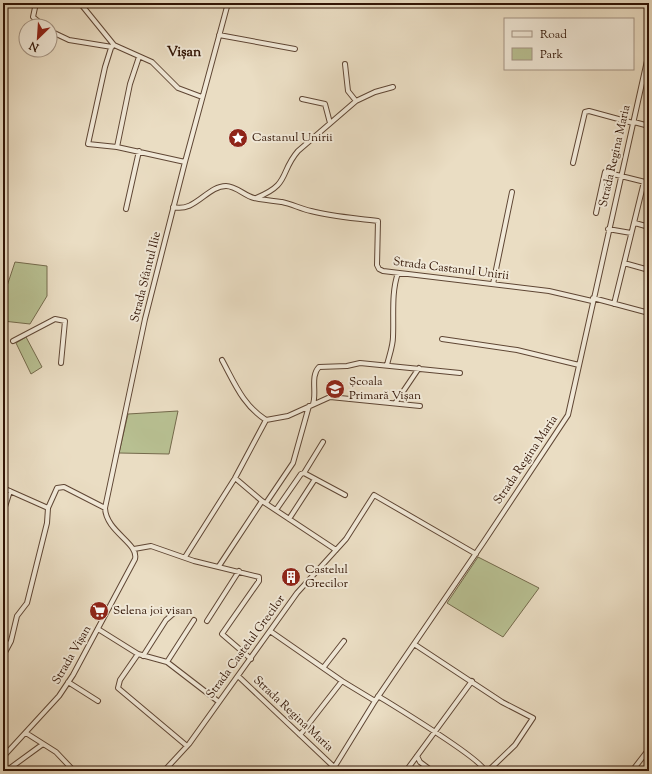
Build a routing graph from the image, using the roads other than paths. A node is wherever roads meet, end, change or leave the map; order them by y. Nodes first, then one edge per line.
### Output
1 (36, 3) edge
2 (80, 3) edge
3 (228, 3) edge
4 (34, 18) edge
5 (58, 35) edge
6 (219, 35) junction
7 (112, 47) junction
8 (295, 49) dead end
9 (649, 52) edge
10 (138, 57) junction
11 (346, 64) dead end
12 (644, 75) junction
13 (649, 76) edge
14 (393, 87) dead end
15 (202, 97) junction
16 (302, 99) dead end
17 (356, 101) junction
18 (633, 122) junction
19 (330, 123) junction
20 (649, 126) edge
21 (117, 147) junction
22 (139, 151) junction
23 (184, 162) junction
24 (573, 163) dead end
25 (621, 176) junction
26 (647, 183) edge
27 (512, 192) dead end
28 (256, 199) junction
29 (173, 207) junction
30 (126, 209) dead end
31 (596, 213) dead end
32 (635, 223) junction
33 (649, 227) edge
34 (608, 230) junction
35 (631, 233) junction
36 (624, 263) junction
37 (649, 270) edge
38 (398, 273) junction
39 (493, 284) junction
40 (593, 299) junction
41 (614, 304) junction
42 (649, 313) edge
43 (442, 339) dead end
44 (13, 341) dead end
45 (222, 360) dead end
46 (61, 363) dead end
47 (387, 365) junction
48 (579, 365) junction
49 (419, 368) junction
50 (460, 373) dead end
51 (396, 402) junction
52 (313, 404) junction
53 (309, 406) junction
54 (420, 406) dead end
55 (266, 420) junction
56 (323, 442) dead end
57 (304, 473) junction
58 (236, 478) junction
59 (316, 479) junction
60 (3, 488) edge
61 (10, 491) junction
62 (345, 495) dead end
63 (264, 502) junction
64 (48, 508) junction
65 (105, 508) junction
66 (276, 510) junction
67 (3, 513) edge
68 (289, 519) junction
69 (134, 549) junction
70 (336, 550) junction
71 (476, 554) junction
72 (185, 557) junction
73 (219, 566) junction
74 (239, 571) junction
75 (174, 613) dead end
76 (194, 620) dead end
77 (207, 621) dead end
78 (98, 629) junction
79 (270, 631) junction
80 (344, 641) dead end
81 (414, 644) junction
82 (138, 654) junction
83 (3, 656) edge
84 (143, 656) junction
85 (251, 659) junction
86 (167, 662) junction
87 (323, 668) junction
88 (238, 676) junction
89 (342, 681) junction
90 (472, 681) junction
91 (68, 682) junction
92 (378, 696) junction
93 (98, 701) dead end
94 (375, 701) junction
95 (219, 702) junction
96 (435, 731) junction
97 (26, 733) junction
98 (300, 735) junction
99 (43, 744) junction
100 (187, 746) junction
101 (649, 749) edge
102 (417, 756) junction
103 (3, 757) edge
104 (335, 766) junction
105 (6, 771) edge
106 (74, 771) edge
107 (164, 771) edge
108 (327, 771) edge
109 (332, 771) edge
110 (406, 771) edge
111 (432, 771) edge
112 (485, 771) edge
113 (488, 771) edge
114 (632, 771) edge

1 - 4 street
2 - 7 street
3 - 6 street, Strada Sfântul Ilie
5 - 7 street
6 - 8 street
6 - 15 street, Strada Sfântul Ilie
7 - 10 street
7 - 21 street
9 - 12 street, Strada Regina Maria
10 - 15 street
10 - 21 street
11 - 17 street
12 - 13 street
12 - 18 street, Strada Regina Maria
14 - 17 street
15 - 23 street, Strada Sfântul Ilie
16 - 19 street
17 - 19 street
18 - 20 street
18 - 24 street
18 - 25 street, Strada Regina Maria
19 - 28 street
21 - 22 street
22 - 23 street
22 - 30 street
23 - 29 street, Strada Sfântul Ilie
25 - 26 street
25 - 31 street
25 - 34 street, Strada Regina Maria
26 - 32 street
27 - 39 street
28 - 29 street, Strada Castanul Unirii
28 - 38 street, Strada Castanul Unirii
29 - 65 street, Strada Sfântul Ilie
32 - 33 street
32 - 35 street
34 - 35 street
34 - 40 street, Strada Regina Maria
35 - 36 street
36 - 37 street
36 - 41 street
38 - 39 street, Strada Castanul Unirii
38 - 47 street
39 - 40 street, Strada Castanul Unirii
40 - 41 street, Strada Castanul Unirii
40 - 48 street, Strada Regina Maria
41 - 42 street, Strada Castanul Unirii
43 - 48 street
44 - 46 street
45 - 55 street
47 - 49 street
47 - 52 street
48 - 71 street, Strada Regina Maria
49 - 50 street
49 - 51 street
51 - 52 street
51 - 54 street
52 - 53 street
53 - 55 street
53 - 63 street
55 - 58 street
56 - 57 street
57 - 59 street
57 - 66 street
58 - 63 street
58 - 72 street
59 - 62 street
59 - 68 street
60 - 61 street
61 - 64 street
61 - 67 street
63 - 66 street
63 - 73 street
64 - 65 street
64 - 83 street
65 - 69 street
66 - 68 street
68 - 70 street
69 - 72 street
69 - 78 street, Strada Vișan
70 - 71 street, Strada Castelul Grecilor
70 - 79 street, Strada Castelul Grecilor
71 - 81 street, Strada Regina Maria
72 - 73 street
73 - 74 street
74 - 77 street
74 - 85 street
75 - 84 street
76 - 86 street
78 - 82 street
78 - 91 street, Strada Vișan
79 - 85 street, Strada Castelul Grecilor
79 - 87 street
80 - 87 street
81 - 90 street
81 - 92 street, Strada Regina Maria
82 - 84 street
82 - 100 street
84 - 86 street
85 - 88 street, Strada Castelul Grecilor
86 - 95 street
87 - 89 street
88 - 95 street, Strada Castelul Grecilor
88 - 98 street, Strada Regina Maria
89 - 94 street
89 - 98 street
90 - 96 street
90 - 113 street
91 - 93 street
91 - 97 street, Strada Vișan
92 - 94 street, Strada Regina Maria
92 - 96 street
94 - 104 street, Strada Regina Maria
95 - 100 street, Strada Castelul Grecilor
96 - 102 street
96 - 112 street
97 - 99 street
97 - 103 street, Strada Vișan
98 - 104 street, Strada Regina Maria
99 - 105 street
99 - 106 street
100 - 107 street, Strada Castelul Grecilor
101 - 114 street
102 - 110 street
102 - 111 street
104 - 108 street, Strada Regina Maria
104 - 109 street

